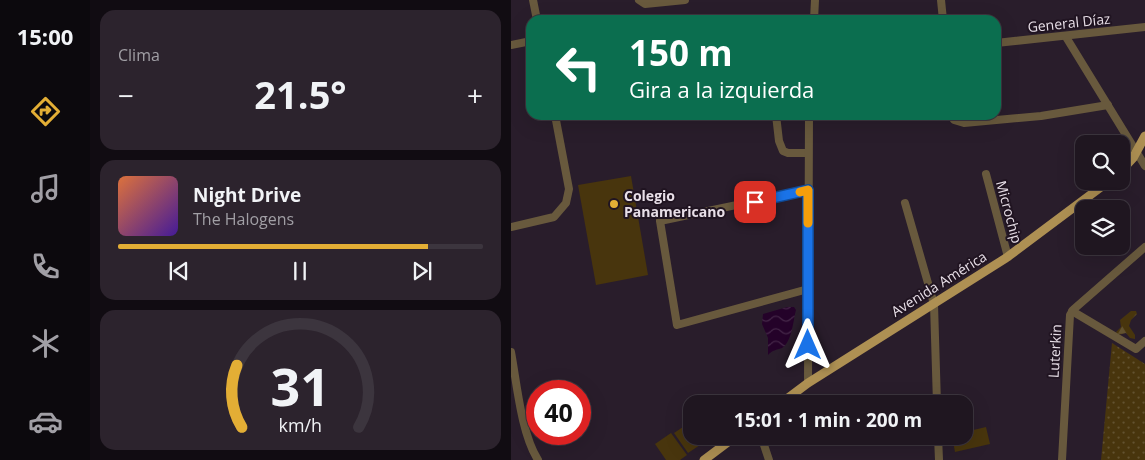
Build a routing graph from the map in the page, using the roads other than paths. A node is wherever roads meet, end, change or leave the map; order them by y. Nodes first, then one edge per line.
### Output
1 (533, 0) edge
2 (639, 0) edge
3 (685, 0) edge
4 (815, 0) edge
5 (941, 0) edge
6 (536, 15) edge
7 (814, 15) edge
8 (942, 15) edge
9 (1145, 27) edge
10 (1066, 37) junction
11 (526, 42) edge
12 (1001, 44) edge
13 (511, 45) edge
14 (1108, 105) junction
15 (556, 120) edge
16 (776, 120) edge
17 (809, 120) edge
18 (954, 120) edge
19 (997, 120) edge
20 (1001, 120) edge
21 (1145, 136) edge
22 (1136, 152) junction
23 (808, 153) junction
24 (1130, 162) edge
25 (1145, 166) edge
26 (987, 174) dead end
27 (808, 190) junction
28 (1097, 190) edge
29 (905, 203) dead end
30 (511, 227) edge
31 (1145, 247) edge
32 (1008, 257) junction
33 (808, 289) junction
34 (934, 304) junction
35 (1072, 311) junction
36 (1145, 341) edge
37 (511, 352) edge
38 (808, 383) junction
39 (791, 395) edge
40 (937, 395) edge
41 (724, 445) edge
42 (764, 445) edge
43 (938, 445) edge
44 (538, 460) edge
45 (704, 460) edge
46 (769, 460) edge
47 (939, 460) edge
48 (1062, 460) edge

1 - 6 street
2 - 3 street
4 - 7 street
5 - 8 street
9 - 10 street, General Díaz
10 - 12 street, General Díaz
10 - 14 street
11 - 13 street
14 - 20 street
14 - 22 street
15 - 30 street
16 - 23 street
17 - 23 street
18 - 19 street
21 - 22 main road
22 - 24 main road
22 - 25 street
23 - 27 street
26 - 32 street, Microchip
27 - 33 street
27 - 33 street
28 - 32 main road, Avenida América
29 - 34 street
31 - 35 street, Luterkin
32 - 34 main road, Avenida América
33 - 38 street
34 - 38 main road, Avenida América
34 - 40 street
35 - 36 street
35 - 48 street, Luterkin
37 - 44 street
38 - 39 main road, Avenida América
41 - 45 main road
42 - 46 street
43 - 47 street

